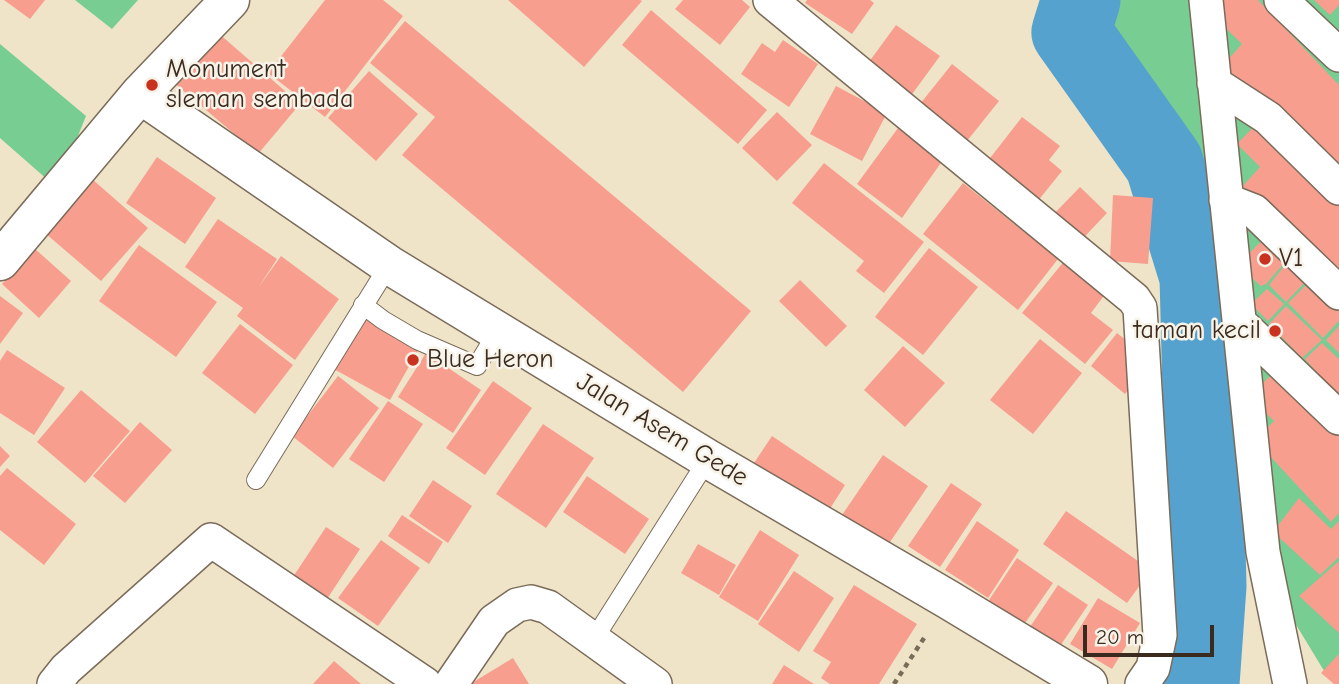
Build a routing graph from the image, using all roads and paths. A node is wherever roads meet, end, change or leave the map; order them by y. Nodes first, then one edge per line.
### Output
1 (230, 0) edge
2 (770, 0) edge
3 (1206, 0) edge
4 (1281, 0) edge
5 (1339, 55) edge
6 (1214, 82) junction
7 (140, 94) junction
8 (1339, 188) edge
9 (1226, 200) junction
10 (0, 261) edge
11 (389, 265) junction
12 (1339, 293) edge
13 (363, 305) junction
14 (1239, 322) junction
15 (498, 331) junction
16 (1339, 418) edge
17 (708, 459) junction
18 (256, 480) dead end
19 (949, 600) junction
20 (594, 639) junction
21 (54, 684) edge
22 (425, 684) edge
23 (451, 684) edge
24 (655, 684) edge
25 (894, 684) edge
26 (1087, 684) edge
27 (1142, 684) edge
28 (1290, 684) edge

1 - 7 street
2 - 27 street
3 - 6 street
4 - 5 street
6 - 8 street
6 - 9 street
7 - 10 street
7 - 11 street, Jalan Asem Gede
9 - 12 street
9 - 14 street
11 - 13 lane
11 - 15 street, Jalan Asem Gede
13 - 15 lane
13 - 18 lane
14 - 16 street
14 - 28 street
15 - 17 street, Jalan Asem Gede
17 - 19 street, Jalan Asem Gede
17 - 20 lane
19 - 25 path
19 - 26 street, Jalan Asem Gede
20 - 23 street
20 - 24 street
21 - 22 street

